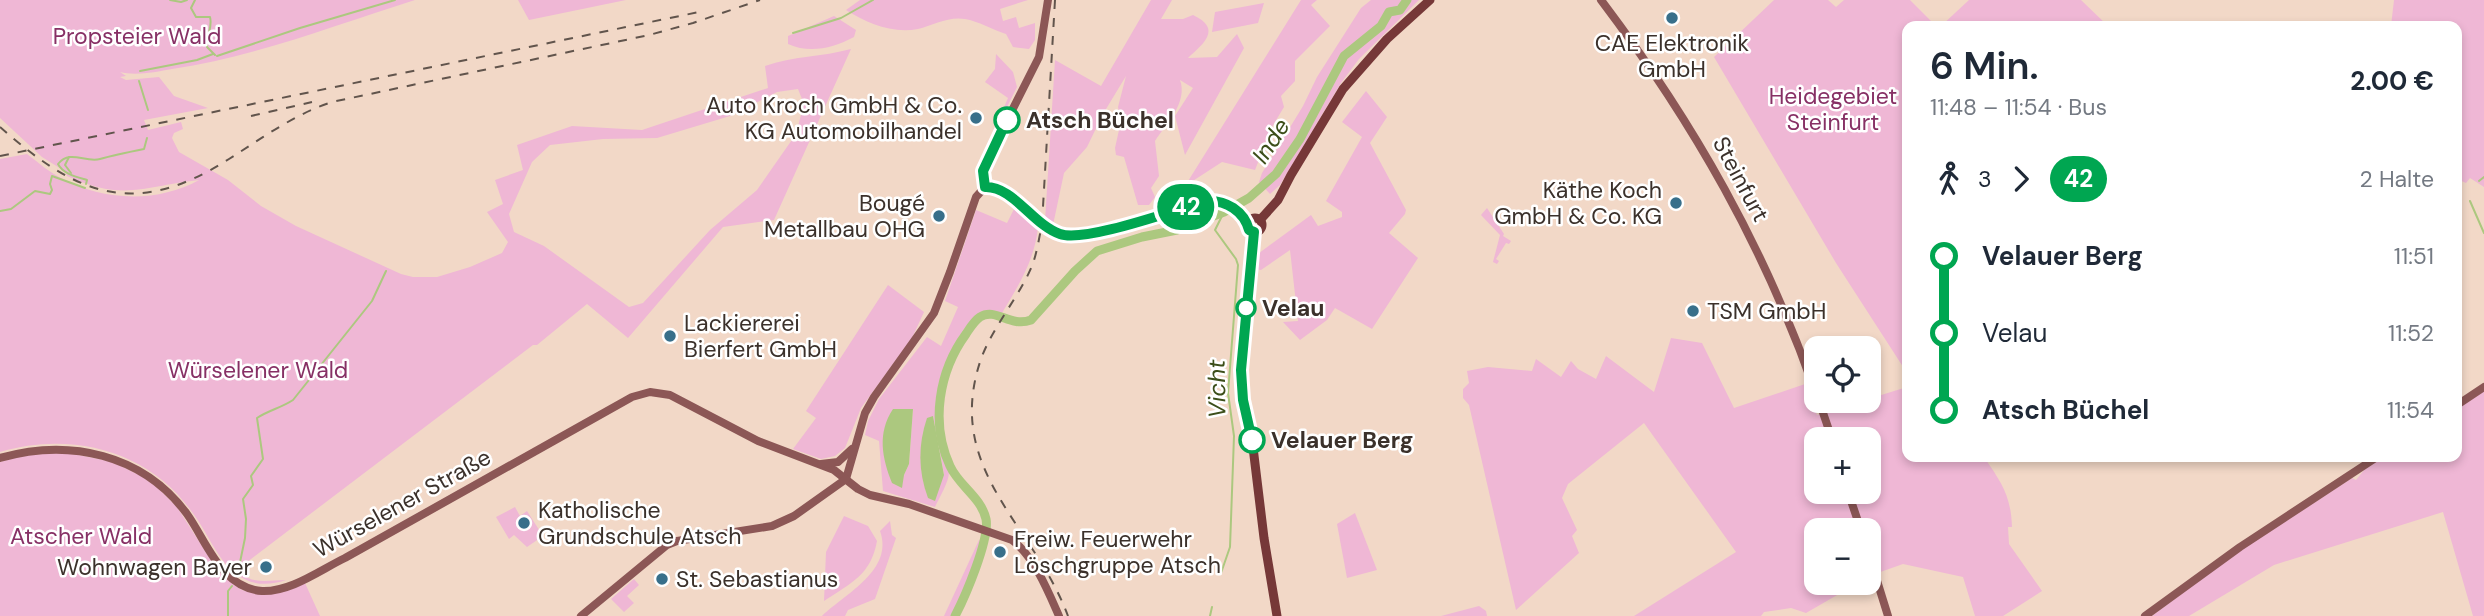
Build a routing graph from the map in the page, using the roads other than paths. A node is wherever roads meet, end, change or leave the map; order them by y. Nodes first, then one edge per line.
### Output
1 (1048, 0) edge
2 (1430, 0) edge
3 (1601, 0) edge
4 (985, 187) junction
5 (1260, 219) junction
6 (1248, 222) junction
7 (1254, 232) junction
8 (1804, 364) edge
9 (2484, 387) edge
10 (2462, 402) edge
11 (854, 447) junction
12 (0, 458) edge
13 (2369, 462) edge
14 (813, 463) junction
15 (846, 479) junction
16 (1881, 594) edge
17 (581, 616) edge
18 (1059, 616) edge
19 (1277, 616) edge
20 (1888, 616) edge
21 (2145, 616) edge

1 - 4 main road
2 - 5 main road
3 - 8 main road, Steinfurt
4 - 6 main road
4 - 11 main road
5 - 6 main road
5 - 7 main road
6 - 7 main road
7 - 19 main road
9 - 10 main road
11 - 14 main road
11 - 15 main road
12 - 14 main road, Würselener Straße
13 - 21 main road
14 - 15 main road, Würselener Straße
15 - 17 main road
15 - 18 main road, Würselener Straße
16 - 20 main road

